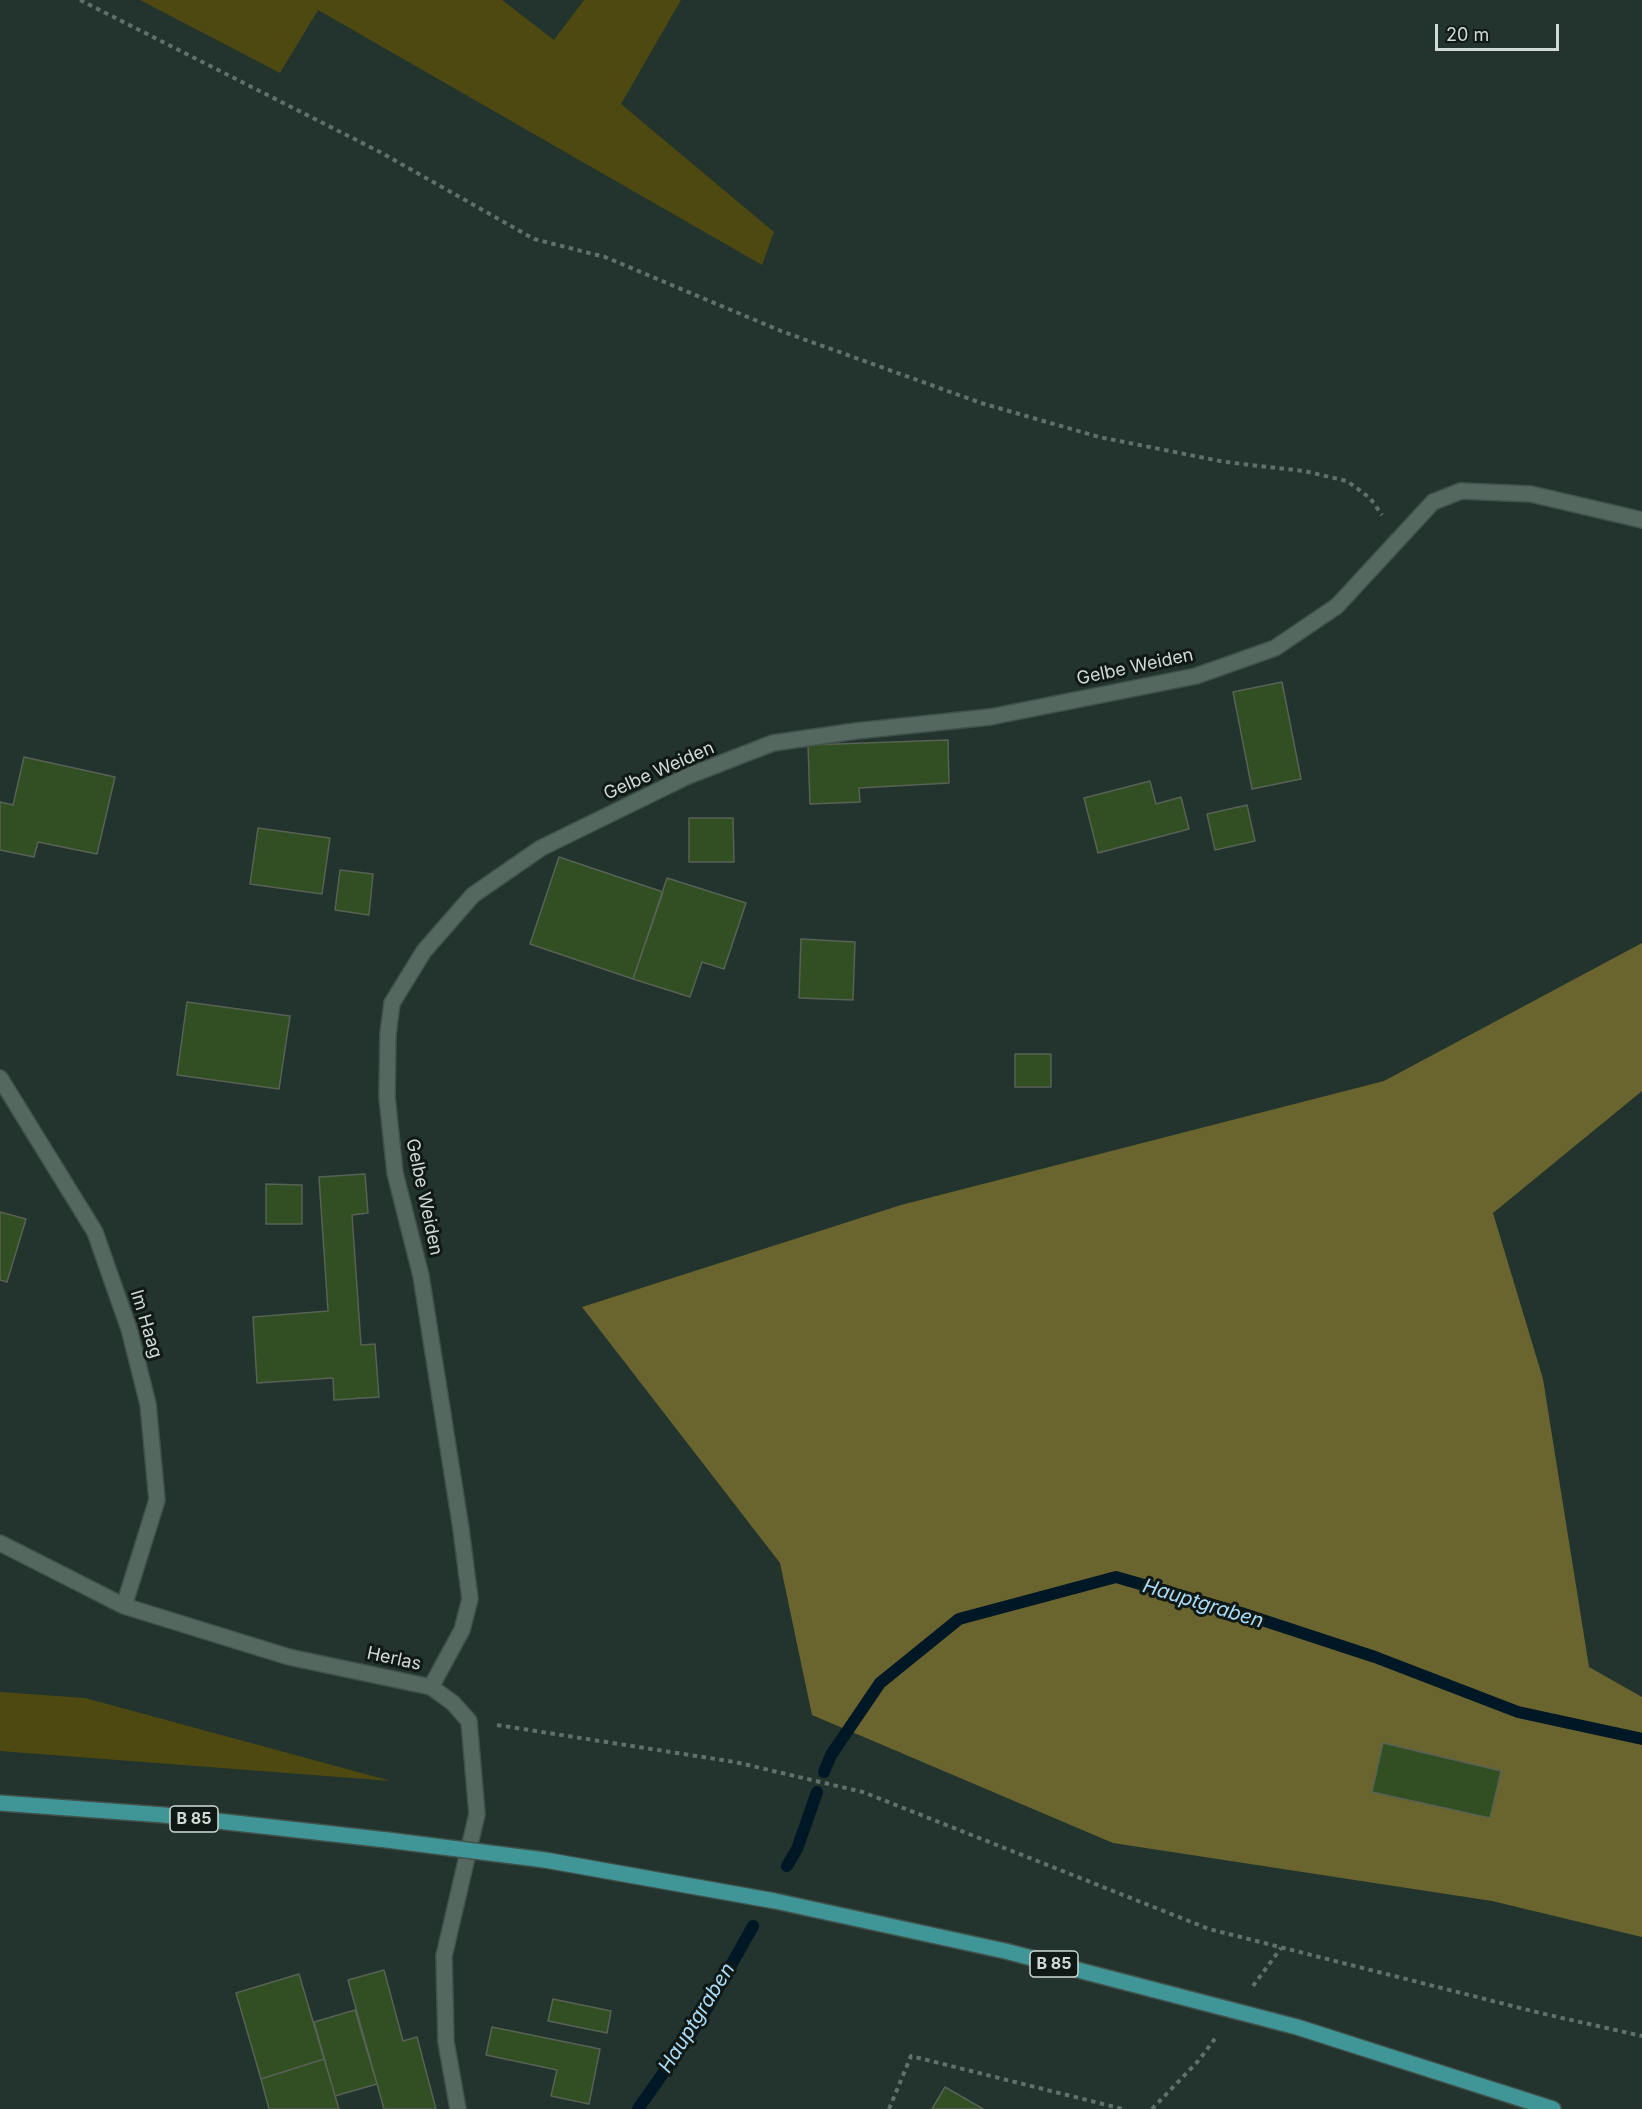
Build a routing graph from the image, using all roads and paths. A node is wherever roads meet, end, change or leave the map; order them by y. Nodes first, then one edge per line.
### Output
1 (80, 0) edge
2 (1642, 520) edge
3 (1396, 539) junction
4 (0, 1078) edge
5 (0, 1543) edge
6 (124, 1606) junction
7 (431, 1687) junction
8 (469, 1721) junction
9 (0, 1803) edge
10 (1642, 2036) edge
11 (458, 2109) edge
12 (890, 2109) edge
13 (1124, 2109) edge
14 (1553, 2109) edge

1 - 3 path
2 - 3 street, Gelbe Weiden
3 - 7 street, Gelbe Weiden
4 - 6 street, Im Haag
5 - 6 street, Herlas
6 - 7 street, Herlas
7 - 8 street, Herlas
8 - 10 path
8 - 11 street
9 - 14 main road, B 85, bridge
12 - 13 path

